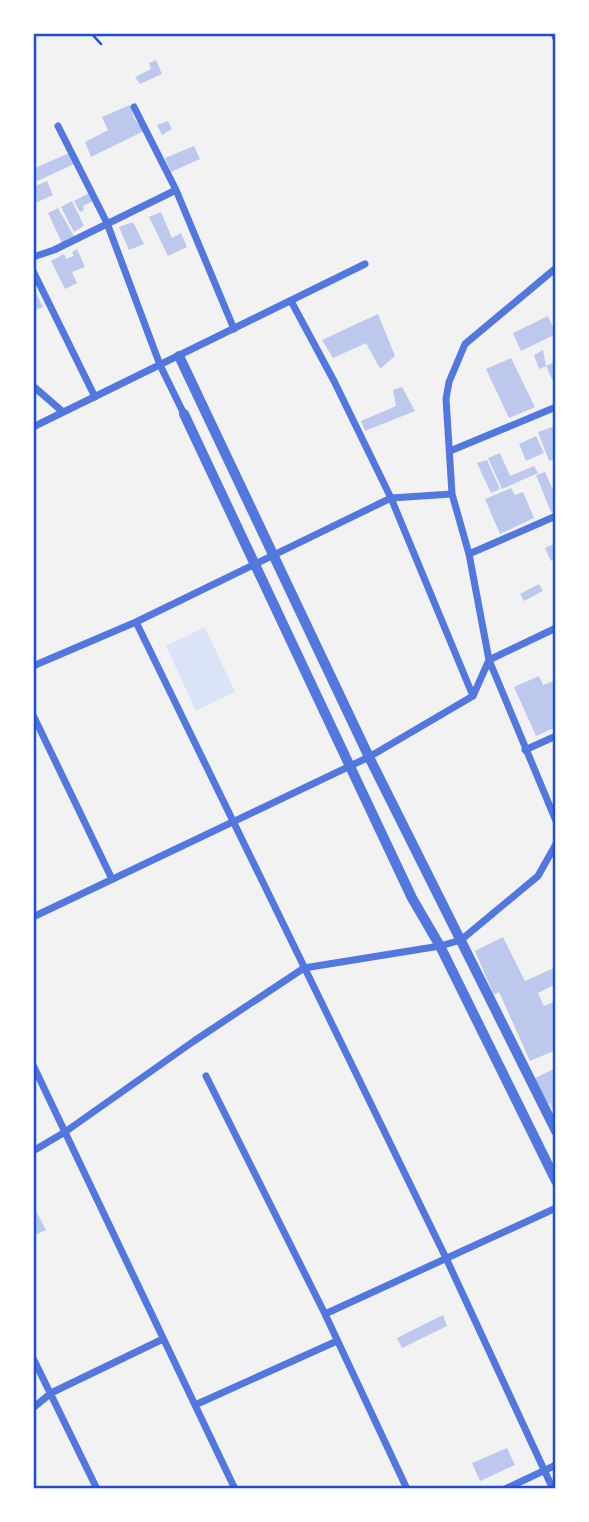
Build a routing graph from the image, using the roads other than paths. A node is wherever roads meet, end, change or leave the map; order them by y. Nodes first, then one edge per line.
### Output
1 (554, 33) edge
2 (556, 39) edge
3 (134, 107) dead end
4 (58, 126) dead end
5 (176, 190) junction
6 (107, 223) junction
7 (33, 257) edge
8 (365, 264) dead end
9 (556, 268) edge
10 (33, 271) edge
11 (291, 302) junction
12 (234, 329) junction
13 (179, 356) junction
14 (160, 365) junction
15 (33, 386) edge
16 (95, 397) junction
17 (556, 407) edge
18 (63, 412) junction
19 (184, 414) joint
20 (33, 427) edge
21 (450, 451) junction
22 (453, 494) junction
23 (391, 498) junction
24 (556, 516) edge
25 (469, 554) junction
26 (274, 555) junction
27 (254, 564) junction
28 (136, 622) junction
29 (556, 628) edge
30 (489, 660) junction
31 (33, 666) edge
32 (473, 696) junction
33 (33, 715) edge
34 (556, 736) edge
35 (525, 750) junction
36 (369, 757) junction
37 (350, 766) junction
38 (234, 821) junction
39 (556, 821) edge
40 (556, 844) edge
41 (112, 879) junction
42 (33, 917) edge
43 (461, 940) junction
44 (440, 946) junction
45 (304, 968) junction
46 (33, 1065) edge
47 (206, 1076) dead end
48 (556, 1131) edge
49 (65, 1132) junction
50 (33, 1151) edge
51 (556, 1181) edge
52 (556, 1208) edge
53 (446, 1258) junction
54 (324, 1314) junction
55 (163, 1339) junction
56 (337, 1341) junction
57 (33, 1358) edge
58 (51, 1393) junction
59 (195, 1405) junction
60 (33, 1408) edge
61 (556, 1465) edge
62 (544, 1470) junction
63 (97, 1489) edge
64 (235, 1489) edge
65 (407, 1489) edge
66 (505, 1489) edge
67 (553, 1489) edge

1 - 2 street
3 - 5 street
4 - 6 street
5 - 6 street
5 - 12 street
6 - 7 street
6 - 14 street
8 - 11 street
9 - 21 street
10 - 16 street
11 - 12 street
11 - 23 street
12 - 13 street
13 - 14 street
13 - 26 street
14 - 16 street
14 - 19 street
15 - 18 street
16 - 18 street
17 - 21 street
18 - 20 street
19 - 27 street
21 - 22 street
22 - 23 street
22 - 25 street
23 - 26 street
23 - 32 street
24 - 25 street
25 - 30 street
26 - 27 street
26 - 36 street
27 - 28 street
27 - 37 street
28 - 31 street
28 - 38 street
29 - 30 street
30 - 32 street
30 - 35 street
32 - 36 street
33 - 41 street
34 - 35 street
35 - 39 street
36 - 37 street
36 - 43 street
37 - 38 street
37 - 44 street
38 - 41 street
38 - 45 street
40 - 43 street
41 - 42 street
43 - 44 street
43 - 48 street
44 - 45 street
44 - 51 street
45 - 49 street
45 - 53 street
46 - 49 street
47 - 54 street
49 - 50 street
49 - 55 street
52 - 53 street
53 - 54 street
53 - 62 street
54 - 56 street
55 - 58 street
55 - 59 street
56 - 59 street
56 - 65 street
57 - 58 street
58 - 60 street
58 - 63 street
59 - 64 street
61 - 62 street
62 - 66 street
62 - 67 street

